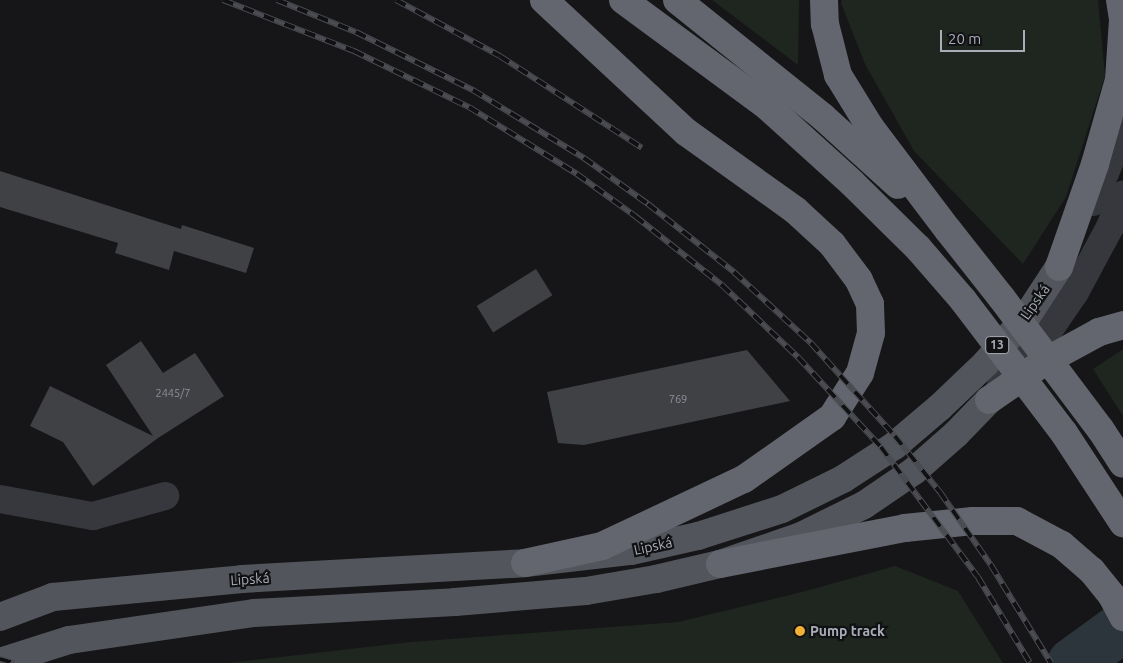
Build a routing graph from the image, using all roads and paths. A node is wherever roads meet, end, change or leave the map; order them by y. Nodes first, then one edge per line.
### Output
1 (544, 0) edge
2 (623, 0) edge
3 (677, 0) edge
4 (824, 0) edge
5 (1120, 0) edge
6 (1123, 130) edge
7 (1123, 195) edge
8 (948, 230) junction
9 (1059, 267) junction
10 (1123, 325) edge
11 (989, 400) junction
12 (1123, 464) edge
13 (166, 496) dead end
14 (0, 499) edge
15 (1123, 523) edge
16 (525, 563) junction
17 (720, 564) junction
18 (1117, 606) edge
19 (0, 617) edge
20 (0, 662) edge

1 - 16 highway
2 - 15 highway, 13
3 - 8 highway, 13
4 - 8 highway
5 - 9 highway
6 - 9 street, Lipská
7 - 11 street, Lipská
8 - 12 highway, 13
9 - 16 main road, Lipská
10 - 11 highway
11 - 17 main road, Lipská
13 - 14 street
16 - 19 main road, Lipská
17 - 18 highway
17 - 20 main road, Lipská

